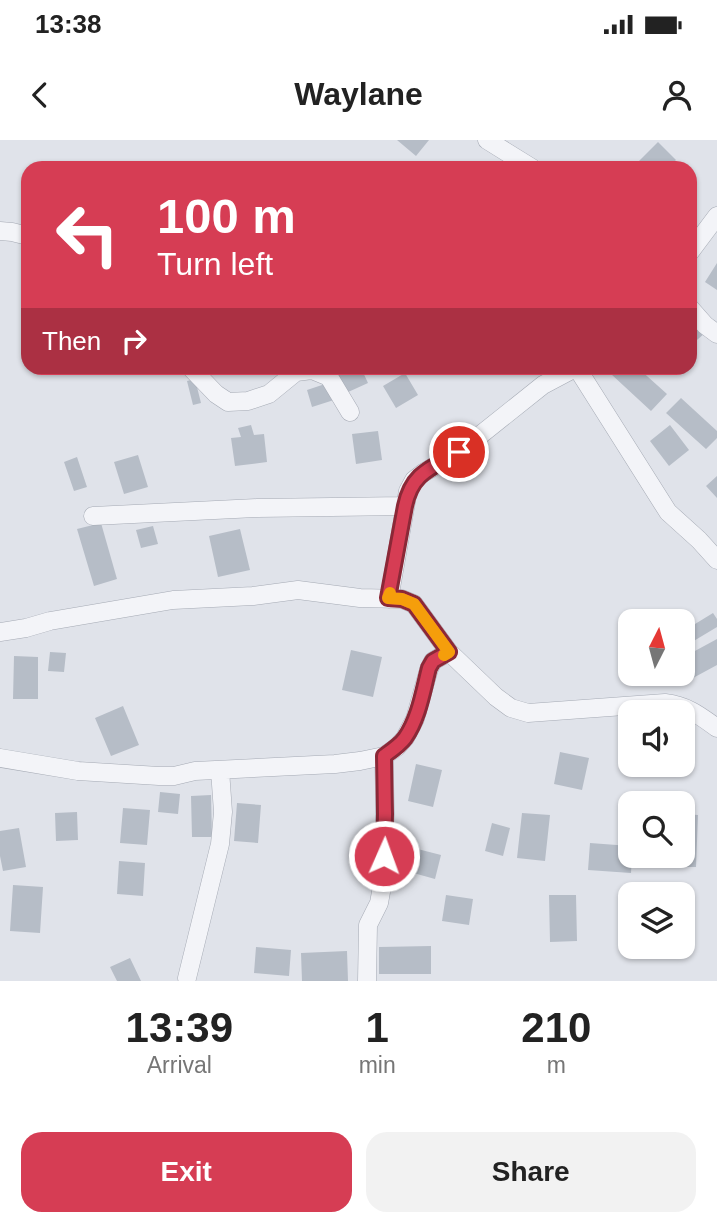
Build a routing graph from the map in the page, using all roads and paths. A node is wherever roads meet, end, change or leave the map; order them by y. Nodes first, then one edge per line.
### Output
1 (487, 140) edge
2 (521, 161) edge
3 (717, 216) edge
4 (0, 231) edge
5 (21, 234) edge
6 (697, 243) edge
7 (697, 316) edge
8 (717, 334) edge
9 (198, 375) edge
10 (292, 375) edge
11 (324, 375) edge
12 (562, 375) edge
13 (580, 375) edge
14 (349, 412) dead end
15 (405, 506) junction
16 (93, 516) dead end
17 (717, 560) edge
18 (388, 598) junction
19 (0, 632) edge
20 (449, 652) junction
21 (717, 728) edge
22 (384, 756) junction
23 (0, 758) edge
24 (220, 769) junction
25 (187, 978) dead end
26 (367, 981) edge

1 - 2 street
3 - 6 street
4 - 5 street
7 - 8 street
9 - 10 street
11 - 14 street
12 - 15 street
13 - 17 street
15 - 16 street
15 - 18 street
18 - 19 street
18 - 20 street
20 - 21 street
20 - 22 street
22 - 24 street
22 - 26 street
23 - 24 street
24 - 25 street

